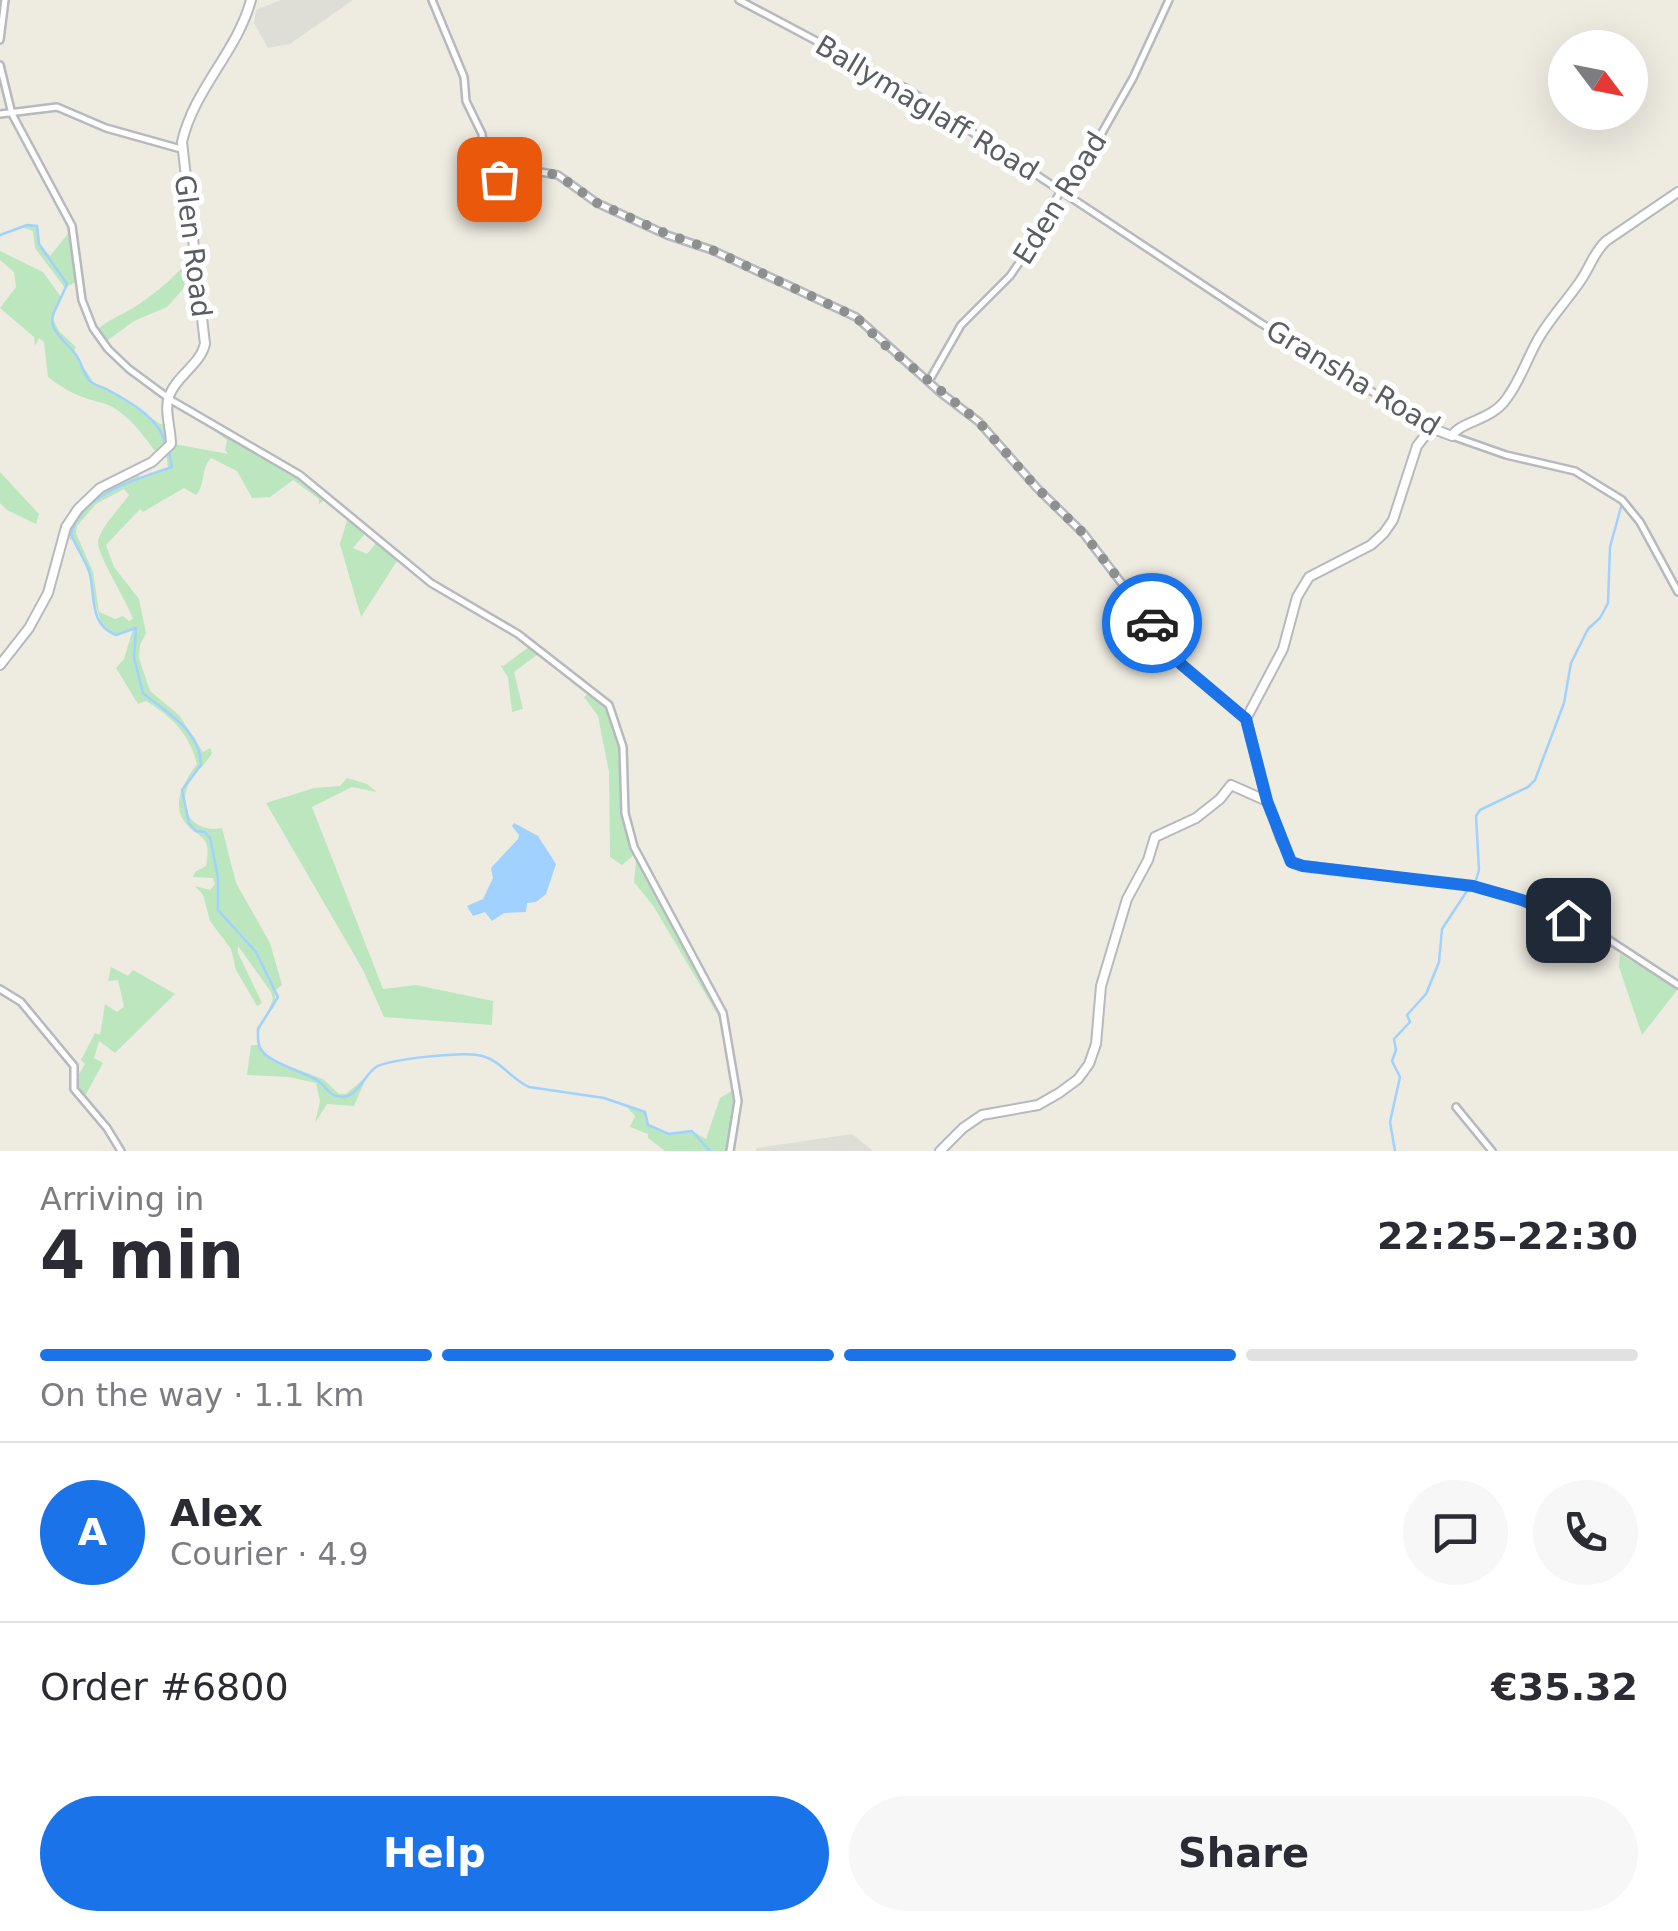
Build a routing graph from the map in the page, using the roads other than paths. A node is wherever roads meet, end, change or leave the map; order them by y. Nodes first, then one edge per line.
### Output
1 (6, 0) edge
2 (251, 0) edge
3 (432, 0) edge
4 (738, 0) edge
5 (1169, 0) edge
6 (0, 40) edge
7 (0, 65) edge
8 (0, 114) edge
9 (12, 114) junction
10 (181, 149) junction
11 (1062, 189) junction
12 (1678, 192) edge
13 (929, 381) junction
14 (168, 398) junction
15 (1431, 428) junction
16 (1452, 436) junction
17 (1678, 592) edge
18 (0, 665) edge
19 (1246, 719) junction
20 (1267, 801) junction
21 (1678, 985) edge
22 (0, 988) edge
23 (1456, 1108) dead end
24 (121, 1151) edge
25 (730, 1151) edge
26 (940, 1151) edge
27 (1492, 1151) edge

1 - 6 street
2 - 10 street, Glen Road
3 - 13 street
4 - 11 street, Ballymaglaff Road
5 - 11 street, Eden Road
7 - 9 street
8 - 9 street
9 - 10 street
9 - 14 street
10 - 14 street, Glen Road
11 - 13 street, Eden Road
11 - 15 street, Gransha Road
12 - 16 street
13 - 19 street
14 - 18 street
14 - 25 street
15 - 16 street, Gransha Road
15 - 19 street
16 - 17 street, Gransha Road
19 - 20 street
20 - 21 street
20 - 26 street
22 - 24 street
23 - 27 street

